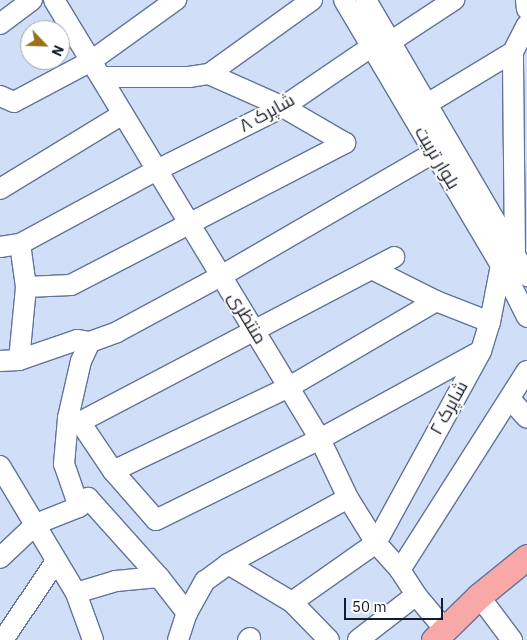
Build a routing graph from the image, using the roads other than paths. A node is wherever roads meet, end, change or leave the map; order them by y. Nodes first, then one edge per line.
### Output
1 (32, 0) edge
2 (54, 0) edge
3 (176, 0) edge
4 (312, 0) edge
5 (344, 0) edge
6 (366, 0) edge
7 (454, 0) edge
8 (526, 0) edge
9 (527, 10) edge
10 (0, 24) edge
11 (527, 25) edge
12 (381, 44) junction
13 (513, 52) junction
14 (96, 69) junction
15 (209, 74) junction
16 (0, 96) edge
17 (427, 104) junction
18 (283, 107) junction
19 (123, 114) junction
20 (433, 153) junction
21 (157, 170) junction
22 (0, 189) edge
23 (189, 223) junction
24 (10, 245) edge
25 (394, 257) dead end
26 (508, 261) junction
27 (372, 269) junction
28 (222, 276) junction
29 (527, 276) edge
30 (26, 287) junction
31 (436, 301) junction
32 (527, 317) edge
33 (490, 322) junction
34 (255, 332) junction
35 (90, 342) junction
36 (481, 351) junction
37 (10, 360) edge
38 (527, 371) edge
39 (289, 387) junction
40 (510, 399) junction
41 (527, 418) edge
42 (74, 420) junction
43 (320, 438) junction
44 (0, 466) edge
45 (113, 471) junction
46 (348, 498) junction
47 (79, 507) junction
48 (36, 524) junction
49 (376, 543) junction
50 (527, 557) edge
51 (0, 558) edge
52 (56, 561) junction
53 (228, 564) junction
54 (400, 570) junction
55 (159, 577) junction
56 (76, 594) junction
57 (416, 595) junction
58 (479, 596) junction
59 (292, 602) junction
60 (187, 613) junction
61 (440, 635) edge
62 (319, 637) edge
63 (181, 639) edge
64 (3, 640) edge
65 (93, 640) edge
66 (358, 640) edge
67 (512, 640) edge

1 - 10 street
2 - 14 street, منتظری
3 - 14 street
4 - 15 street
5 - 12 street, بلوار تربیت
6 - 12 street, بلوار تربیت
7 - 12 street, شاپرک ۸
8 - 9 street
11 - 13 street
12 - 17 street, بلوار تربیت
12 - 18 street, شاپرک ۸
12 - 20 street, بلوار تربیت
13 - 17 street
13 - 26 street
14 - 15 street
14 - 16 street
14 - 19 street, منتظری
15 - 18 street
17 - 26 street, بلوار تربیت
18 - 21 street, شاپرک ۸
18 - 23 street
19 - 21 street, منتظری
19 - 22 street
20 - 26 street, بلوار تربیت
20 - 28 street
21 - 23 street, منتظری
21 - 24 street, شاپرک ۸
23 - 28 street, منتظری
23 - 30 street
24 - 30 street
25 - 27 street
26 - 29 street, بلوار تربیت
26 - 32 street, بلوار تربیت
26 - 33 street, شاپرک ۲
27 - 31 street
27 - 34 street
28 - 34 street, منتظری
28 - 35 street
30 - 37 street
31 - 33 street
31 - 39 street
33 - 36 street, شاپرک ۲
34 - 39 street, منتظری
34 - 42 street
35 - 37 street
35 - 42 street
36 - 43 street
36 - 49 street, شاپرک ۲
38 - 40 street
39 - 43 street, منتظری
39 - 45 street
40 - 41 street
40 - 54 street
42 - 45 street
42 - 47 street
43 - 45 street
43 - 46 street, منتظری
44 - 48 street
46 - 49 street, منتظری
46 - 53 street
47 - 48 street
47 - 55 street
48 - 51 street
48 - 52 street
49 - 54 street, منتظری
49 - 59 street
50 - 58 main road
52 - 56 street
52 - 64 street
53 - 59 street
53 - 60 street
54 - 57 street, منتظری
55 - 56 street
55 - 60 street
56 - 65 street
57 - 61 street, منتظری
57 - 66 street
58 - 61 main road
58 - 67 street
59 - 62 street
60 - 63 street

